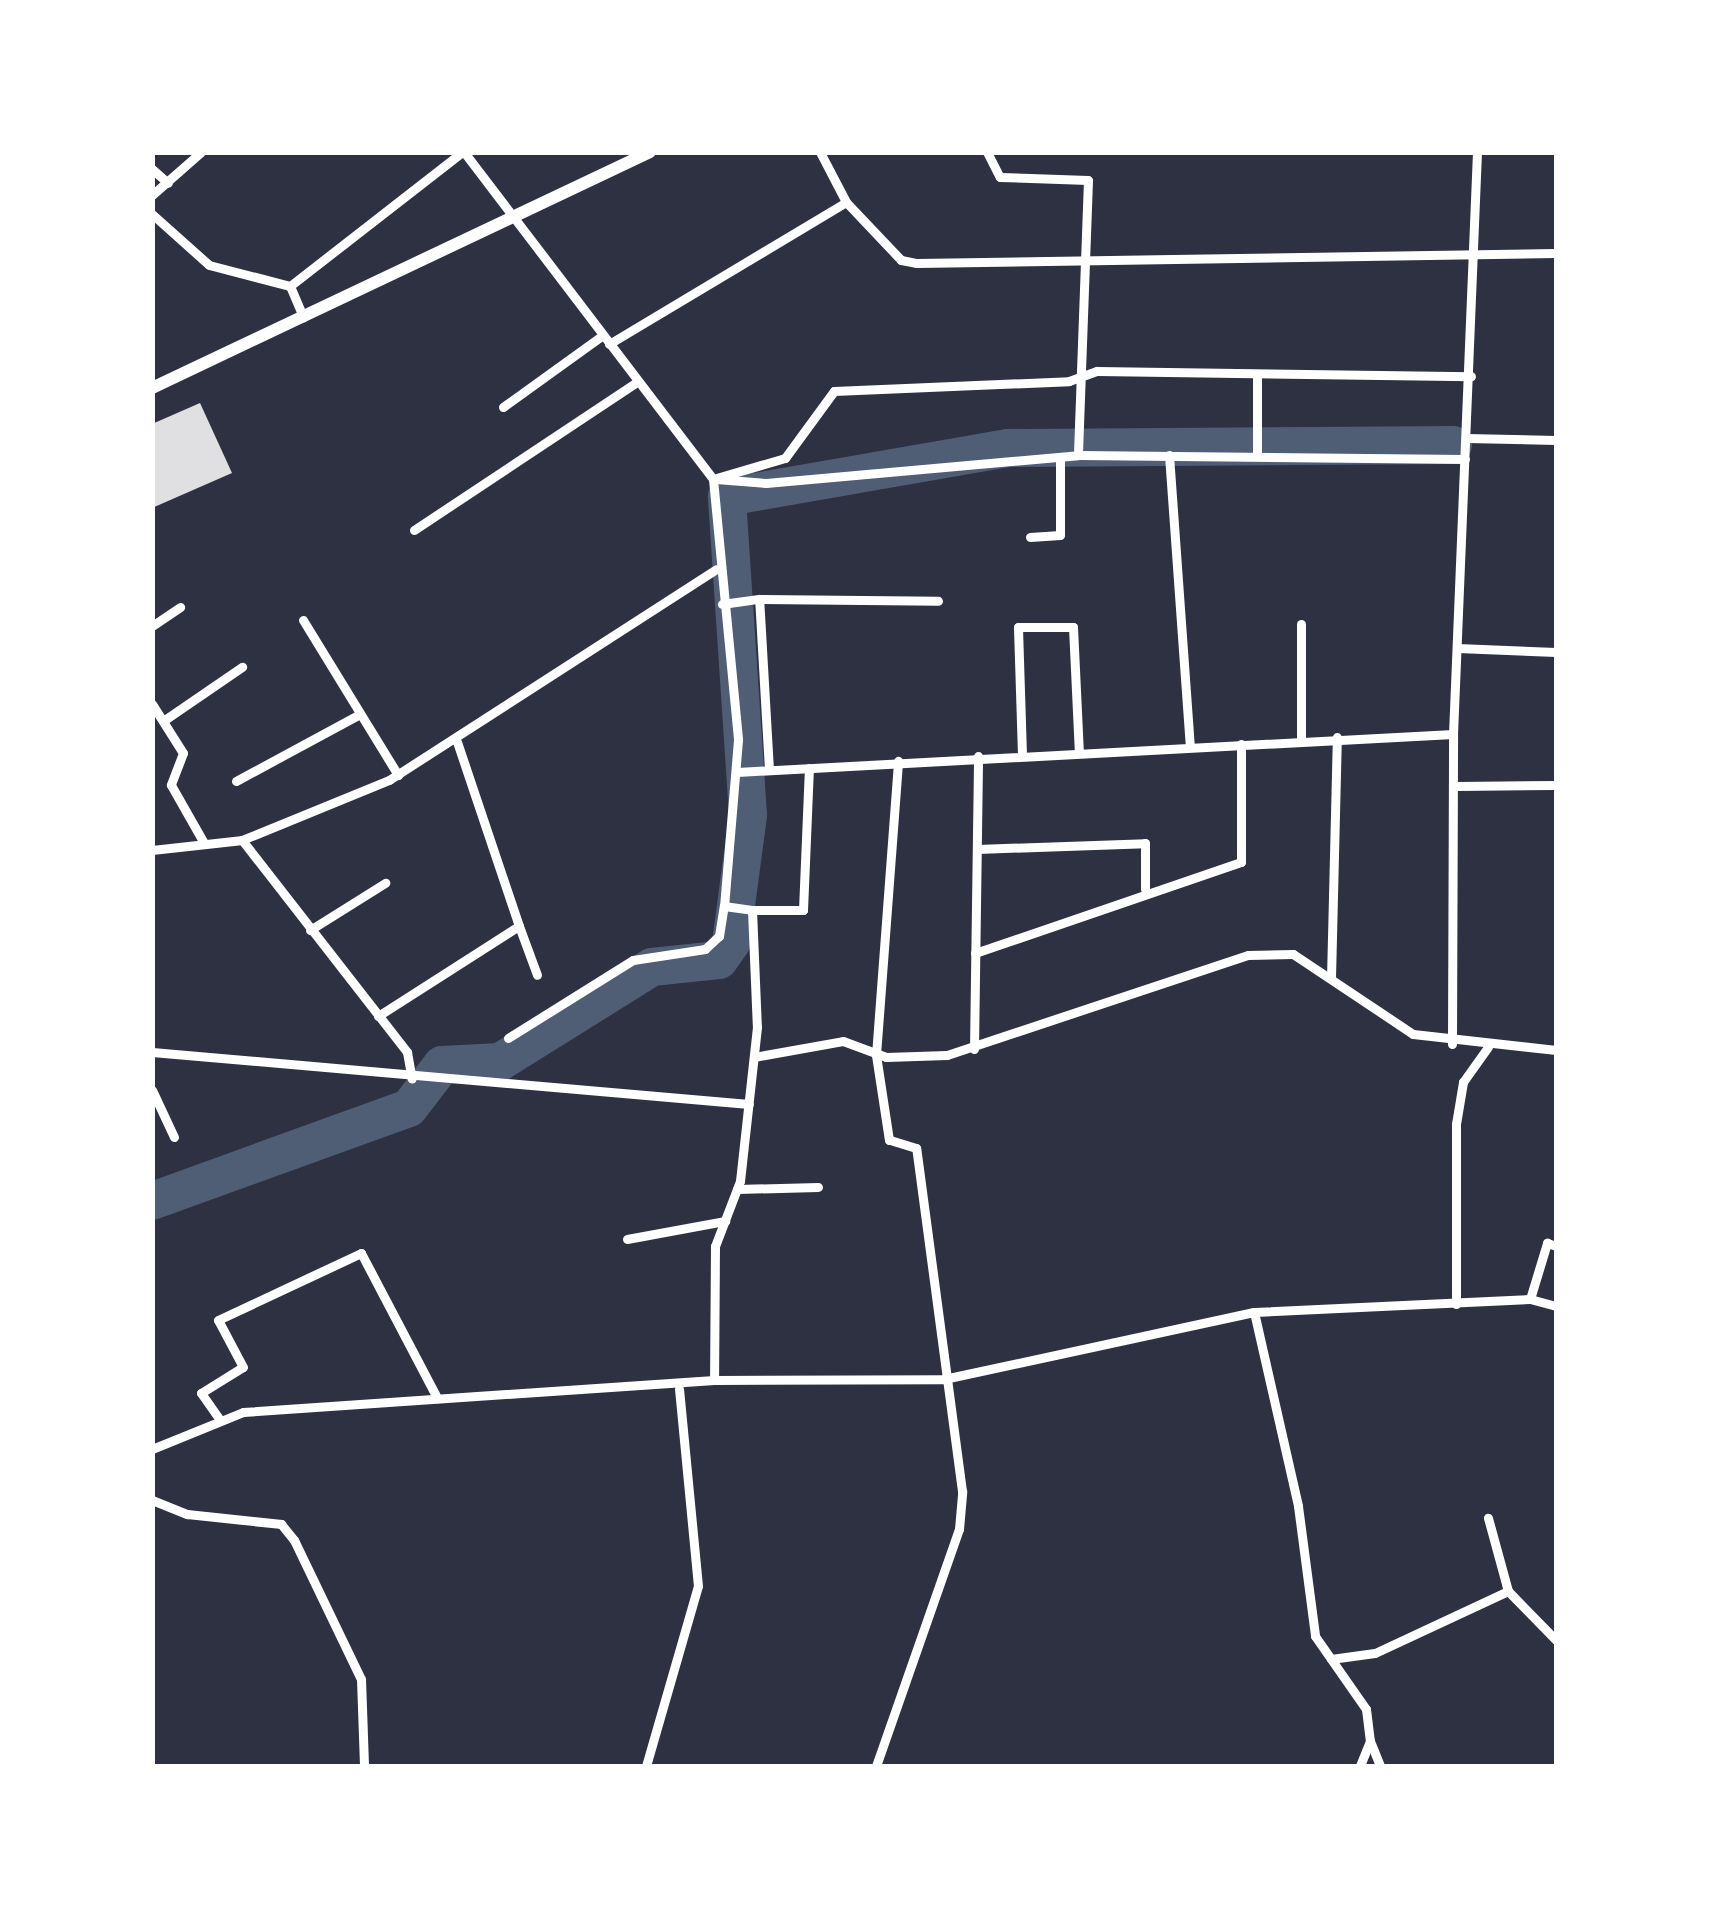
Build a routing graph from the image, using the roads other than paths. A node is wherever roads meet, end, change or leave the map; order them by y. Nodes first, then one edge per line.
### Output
1 (201, 152) edge
2 (463, 152) edge
3 (650, 152) edge
4 (820, 152) edge
5 (987, 152) edge
6 (1477, 152) edge
7 (449, 156) edge
8 (152, 168) edge
9 (168, 183) junction
10 (152, 196) edge
11 (846, 202) junction
12 (152, 214) edge
13 (514, 214) junction
14 (1476, 252) junction
15 (1556, 253) edge
16 (1090, 265) junction
17 (290, 286) junction
18 (303, 317) junction
19 (606, 340) junction
20 (1086, 375) junction
21 (1256, 375) junction
22 (1471, 376) junction
23 (637, 382) junction
24 (152, 388) edge
25 (503, 407) dead end
26 (1466, 438) junction
27 (1556, 440) edge
28 (1169, 455) junction
29 (1078, 456) junction
30 (1257, 456) junction
31 (1060, 457) junction
32 (1465, 458) junction
33 (713, 479) junction
34 (414, 530) dead end
35 (1030, 537) dead end
36 (716, 569) junction
37 (759, 599) junction
38 (938, 601) dead end
39 (722, 604) junction
40 (180, 607) dead end
41 (304, 620) dead end
42 (1301, 624) dead end
43 (152, 626) edge
44 (1457, 648) junction
45 (1556, 652) edge
46 (242, 667) dead end
47 (152, 704) edge
48 (360, 714) junction
49 (163, 721) junction
50 (1453, 734) junction
51 (1337, 737) junction
52 (1301, 740) junction
53 (457, 742) junction
54 (1241, 744) junction
55 (1190, 747) junction
56 (1079, 752) junction
57 (1022, 755) junction
58 (978, 756) junction
59 (898, 761) junction
60 (809, 768) junction
61 (769, 770) junction
62 (737, 772) junction
63 (398, 776) junction
64 (236, 781) dead end
65 (1556, 784) edge
66 (1457, 786) junction
67 (242, 840) junction
68 (204, 843) junction
69 (977, 849) junction
70 (152, 850) edge
71 (385, 883) dead end
72 (1144, 889) junction
73 (724, 906) junction
74 (752, 910) junction
75 (520, 926) junction
76 (310, 930) junction
77 (975, 953) junction
78 (536, 975) dead end
79 (1330, 978) junction
80 (378, 1016) junction
81 (508, 1038) dead end
82 (1452, 1044) junction
83 (1488, 1046) junction
84 (974, 1049) junction
85 (1556, 1050) edge
86 (152, 1052) edge
87 (876, 1055) junction
88 (754, 1057) junction
89 (412, 1079) junction
90 (152, 1090) edge
91 (750, 1104) junction
92 (174, 1137) dead end
93 (818, 1187) dead end
94 (737, 1190) junction
95 (724, 1221) junction
96 (626, 1239) dead end
97 (1556, 1246) edge
98 (1530, 1298) junction
99 (1456, 1304) junction
100 (1556, 1306) edge
101 (1254, 1312) junction
102 (944, 1379) junction
103 (714, 1380) junction
104 (679, 1389) junction
105 (437, 1398) junction
106 (220, 1420) junction
107 (152, 1449) edge
108 (152, 1500) edge
109 (1488, 1518) dead end
110 (1508, 1591) junction
111 (1556, 1640) edge
112 (1331, 1659) junction
113 (1370, 1741) junction
114 (364, 1766) edge
115 (646, 1766) edge
116 (876, 1766) edge
117 (1360, 1766) edge
118 (1380, 1766) edge

1 - 9 street
2 - 7 street
2 - 13 street
3 - 13 main road
4 - 11 street
5 - 16 street
6 - 14 street
7 - 17 street
8 - 9 street
9 - 10 street
11 - 16 street
11 - 19 street
12 - 17 street
13 - 18 main road
13 - 19 street
14 - 15 street
14 - 16 street
14 - 22 street
16 - 20 street
17 - 18 street
18 - 24 main road
19 - 23 street
19 - 25 street
20 - 21 street
20 - 29 street
20 - 33 street
21 - 22 street
21 - 30 street
22 - 26 street
23 - 33 street
23 - 34 street
26 - 27 street
26 - 32 street
28 - 29 street
28 - 30 street
28 - 55 street
29 - 31 street
30 - 32 street
31 - 33 street
31 - 35 street
32 - 44 street
33 - 36 street
36 - 39 street
36 - 53 street
37 - 38 street
37 - 39 street
37 - 61 street
39 - 62 street
40 - 43 street
41 - 48 street
42 - 52 street
44 - 45 street
44 - 50 street
46 - 49 street
47 - 49 street
48 - 63 street
48 - 64 street
49 - 68 street
50 - 51 street
50 - 66 street
51 - 52 street
51 - 79 street
52 - 54 street
53 - 63 street
53 - 75 street
54 - 55 street
54 - 72 street
55 - 56 street
56 - 57 street
56 - 57 street
57 - 58 street
58 - 59 street
58 - 69 street
59 - 60 street
59 - 87 street
60 - 61 street
60 - 74 street
61 - 62 street
62 - 73 street
63 - 67 street
65 - 66 street
66 - 82 street
67 - 68 street
67 - 76 street
68 - 70 street
69 - 72 street
69 - 77 street
71 - 76 street
72 - 77 street
73 - 74 street
73 - 81 street
74 - 88 street
75 - 78 street
75 - 80 street
76 - 80 street
77 - 84 street
79 - 82 street
79 - 84 street
80 - 89 street
82 - 83 street
83 - 85 street
83 - 99 street
84 - 87 street
86 - 89 street
87 - 88 street
87 - 102 street
88 - 91 street
89 - 91 street
90 - 92 street
91 - 94 street
93 - 94 street
94 - 95 street
95 - 96 street
95 - 103 street
97 - 98 street
98 - 99 street
98 - 100 street
99 - 101 street
101 - 102 street
101 - 112 street
102 - 103 street
102 - 116 street
103 - 104 street
104 - 105 street
104 - 115 street
105 - 106 street
105 - 106 street
106 - 107 street
108 - 114 street
109 - 110 street
110 - 111 street
110 - 112 street
112 - 113 street
113 - 117 street
113 - 118 street

